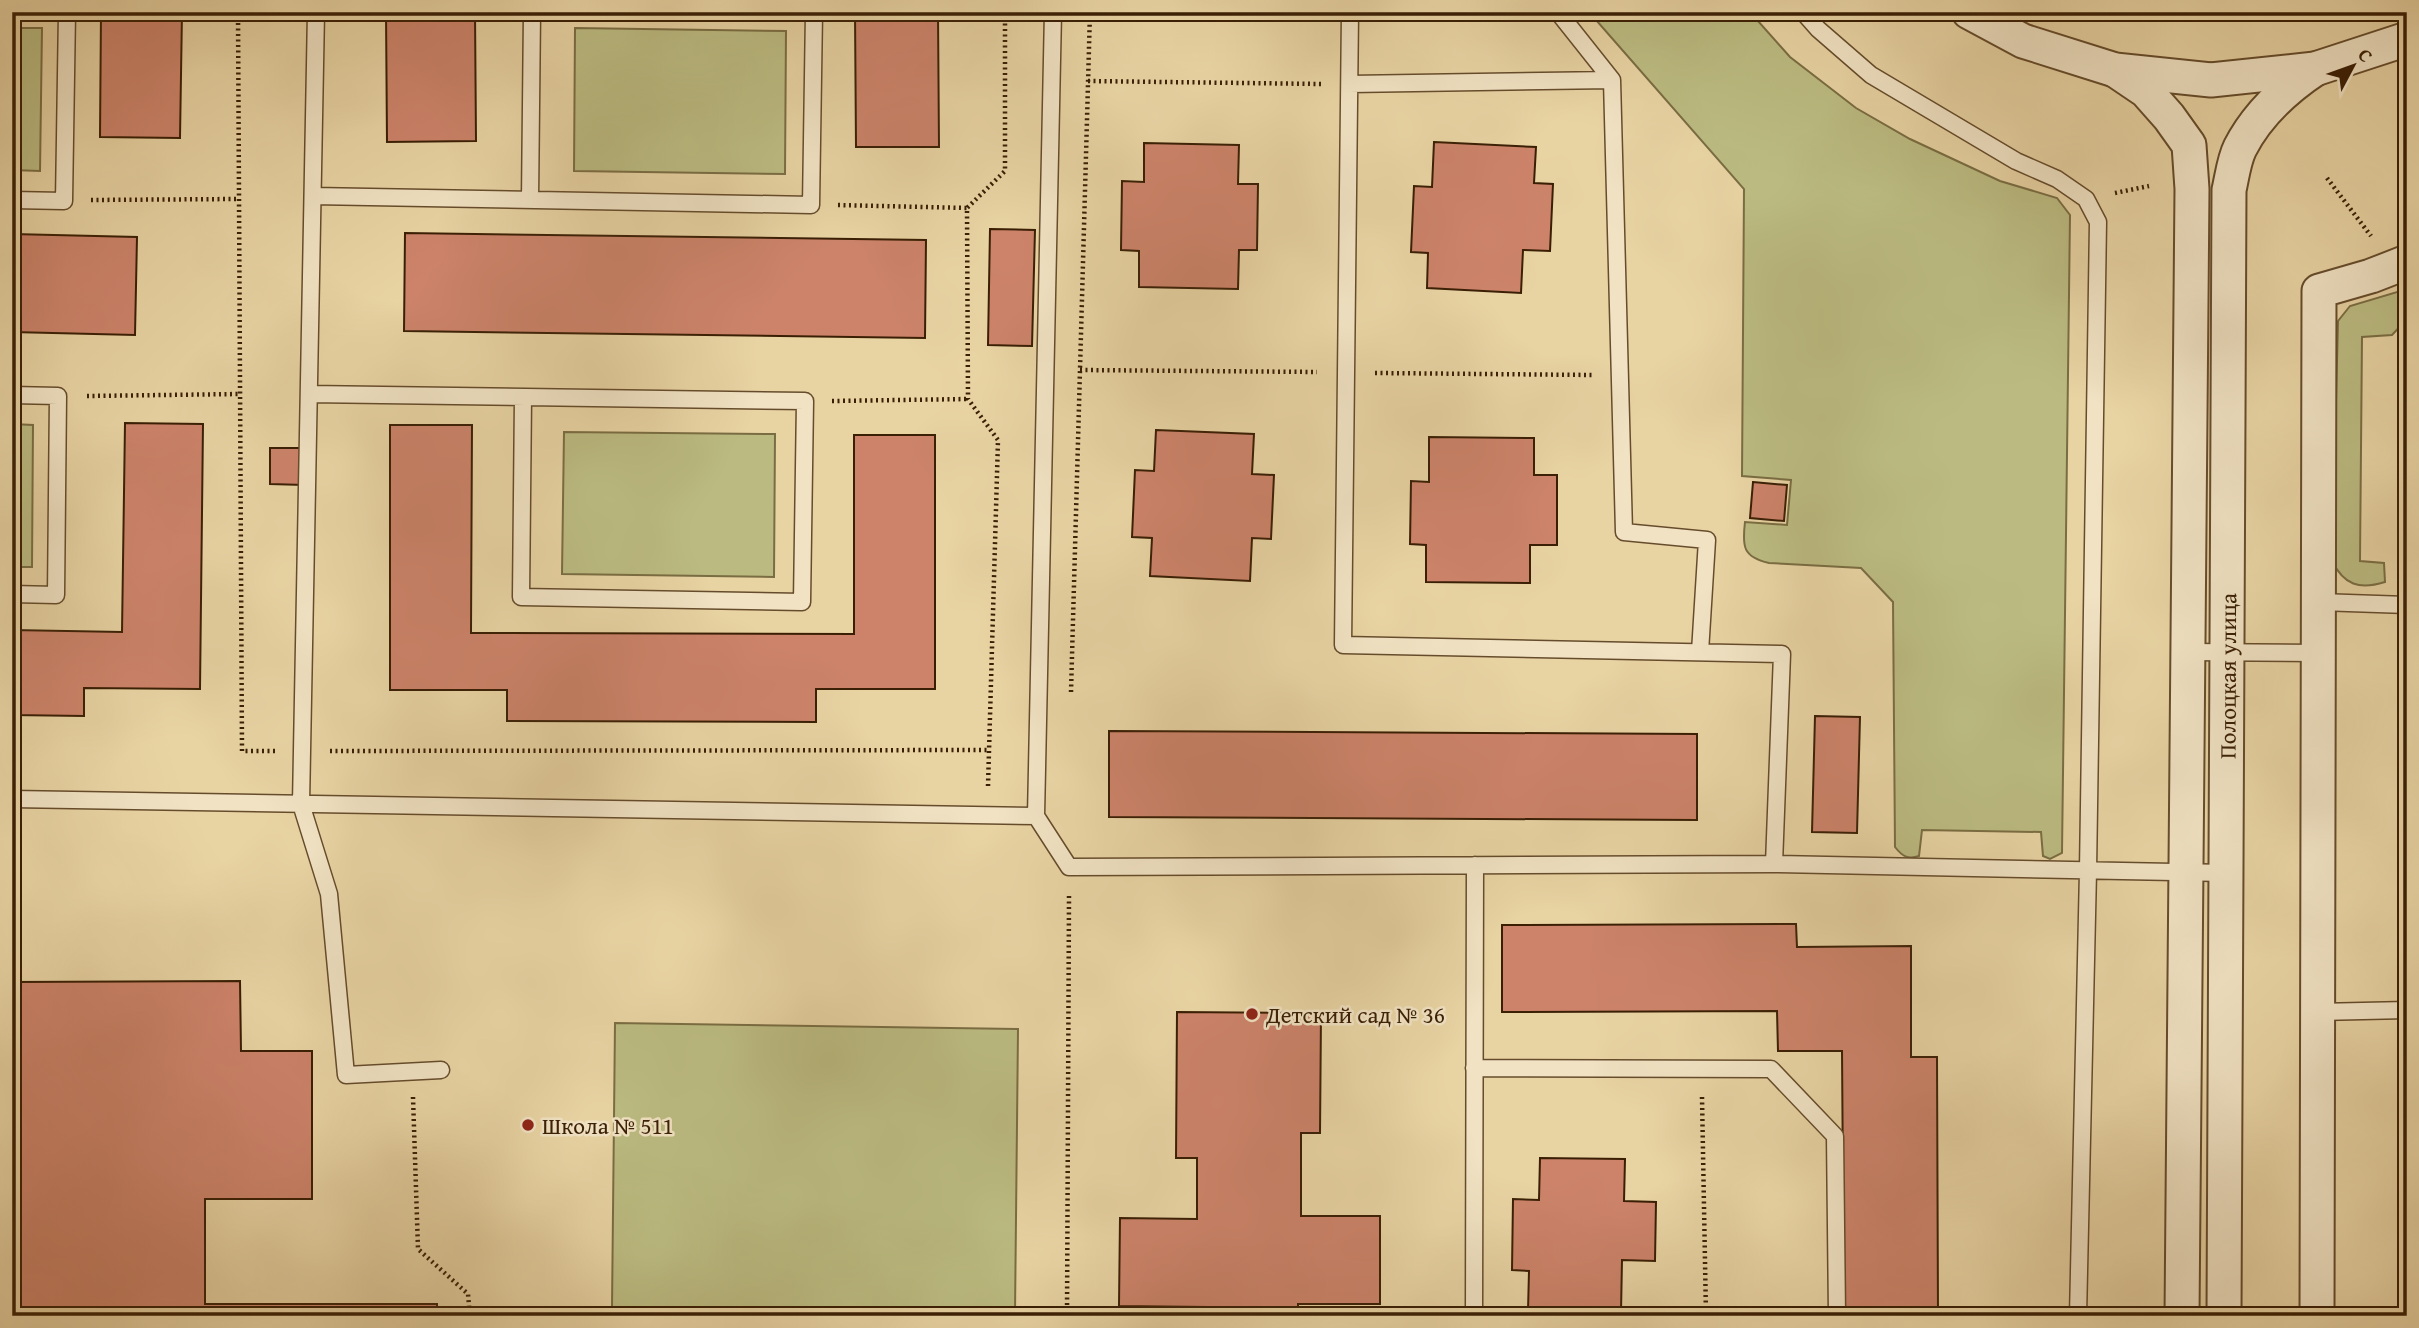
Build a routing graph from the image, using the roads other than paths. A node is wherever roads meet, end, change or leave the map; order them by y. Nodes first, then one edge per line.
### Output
1 (67, 12) edge
2 (316, 12) edge
3 (533, 12) edge
4 (814, 12) edge
5 (1053, 12) edge
6 (1350, 12) edge
7 (1558, 12) edge
8 (1802, 12) edge
9 (1969, 12) edge
10 (2407, 38) edge
11 (2115, 69) junction
12 (2315, 69) junction
13 (1612, 80) junction
14 (1350, 84) junction
15 (313, 196) junction
16 (12, 200) edge
17 (530, 200) junction
18 (2401, 264) edge
19 (309, 394) junction
20 (12, 396) edge
21 (523, 397) junction
22 (12, 594) edge
23 (2319, 602) junction
24 (2407, 605) edge
25 (1700, 652) junction
26 (2188, 652) junction
27 (2227, 653) junction
28 (2318, 653) junction
29 (12, 799) edge
30 (301, 804) junction
31 (1036, 816) junction
32 (1774, 864) junction
33 (1475, 865) junction
34 (2088, 871) junction
35 (2186, 872) junction
36 (2225, 873) junction
37 (2407, 1010) edge
38 (2318, 1012) junction
39 (1474, 1069) junction
40 (441, 1070) dead end
41 (1474, 1316) edge
42 (1836, 1316) edge
43 (2078, 1316) edge
44 (2182, 1316) edge
45 (2224, 1316) edge
46 (2317, 1316) edge

1 - 16 lane
2 - 15 lane
3 - 17 lane
4 - 17 lane
5 - 31 lane
6 - 14 lane
7 - 13 lane
8 - 34 lane
9 - 11 street
10 - 12 street
11 - 12 street
11 - 26 street, Полоцкая улица
12 - 27 street, Полоцкая улица
13 - 14 lane
13 - 25 lane
14 - 25 lane
15 - 17 lane
15 - 19 lane
18 - 23 street
19 - 21 lane
19 - 30 lane
20 - 22 lane
21 - 21 lane
23 - 24 lane
23 - 28 street
25 - 32 lane
26 - 27 lane
26 - 35 street, Полоцкая улица
27 - 28 lane
27 - 36 street, Полоцкая улица
28 - 38 street
29 - 30 lane
30 - 31 lane
30 - 40 lane
31 - 33 lane
32 - 33 lane
32 - 34 lane
33 - 39 lane
34 - 35 lane
34 - 43 lane
35 - 36 lane
35 - 44 street, Полоцкая улица
36 - 45 street, Полоцкая улица
37 - 38 lane
38 - 46 street
39 - 41 lane
39 - 42 lane

